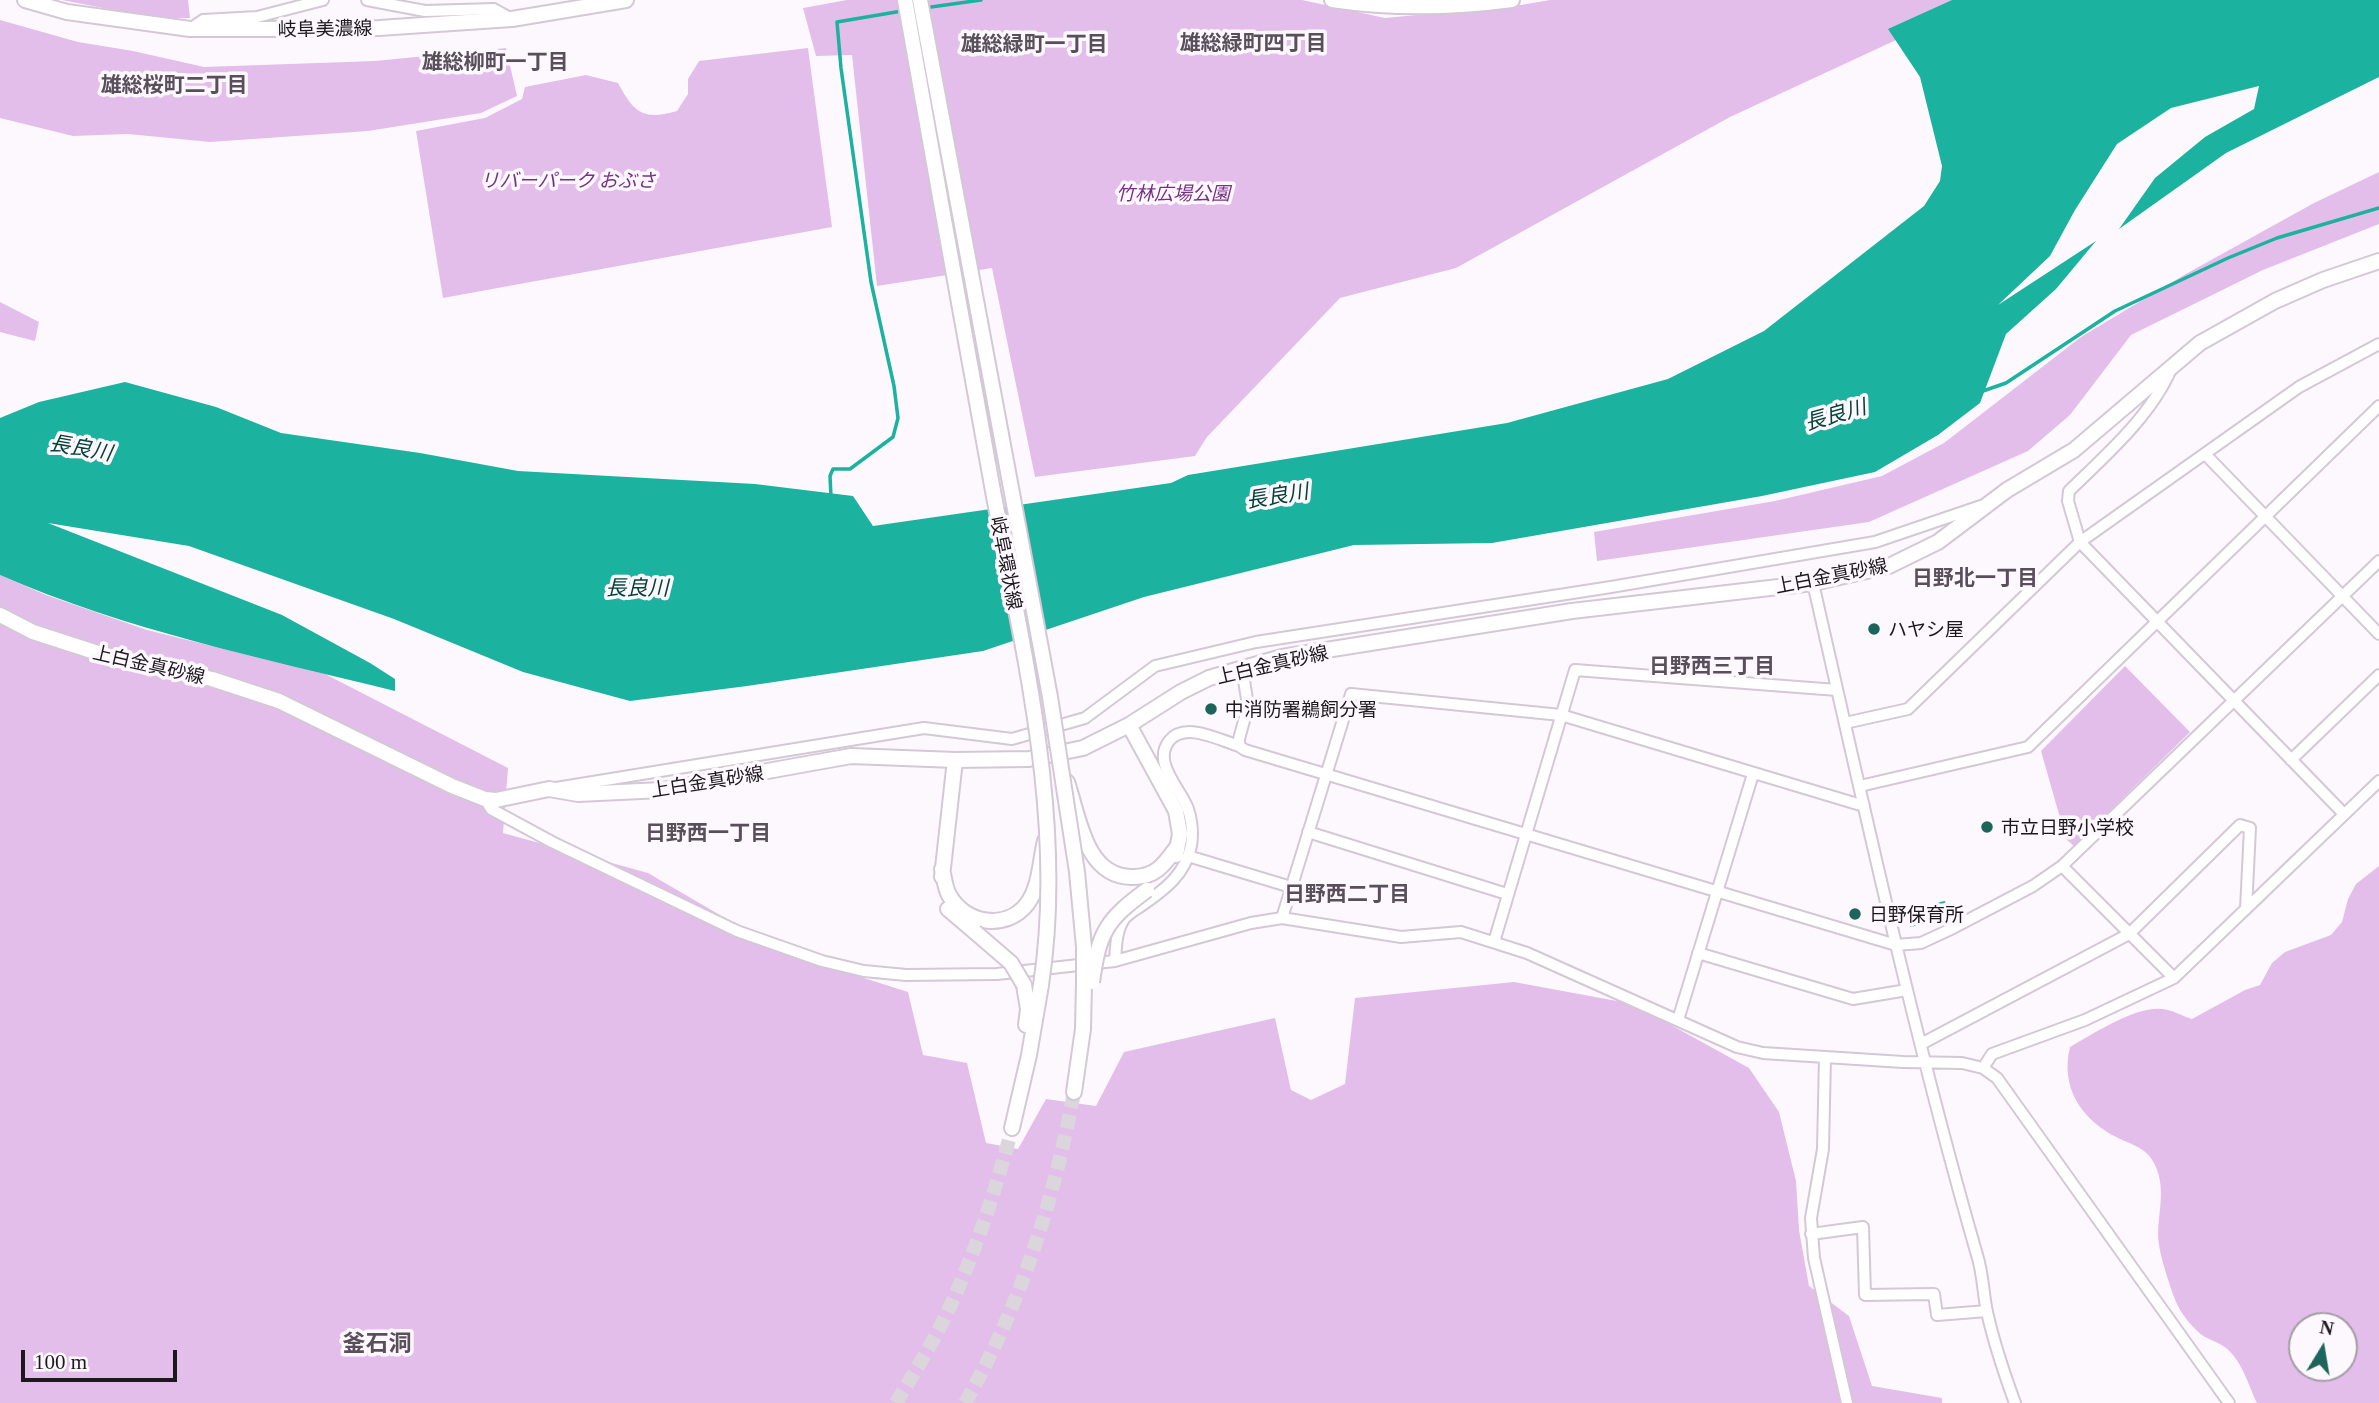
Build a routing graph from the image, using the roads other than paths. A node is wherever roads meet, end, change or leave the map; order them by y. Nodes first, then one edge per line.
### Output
1 (25, 0) edge
2 (323, 0) edge
3 (367, 0) edge
4 (626, 0) edge
5 (905, 0) edge
6 (920, 0) edge
7 (1332, 0) edge
8 (1512, 0) edge
9 (612, 1) edge
10 (512, 19) junction
11 (190, 29) junction
12 (2379, 261) edge
13 (2379, 344) edge
14 (2174, 364) junction
15 (2379, 407) edge
16 (2205, 454) junction
17 (1994, 501) junction
18 (2266, 516) junction
19 (2080, 542) junction
20 (2379, 561) edge
21 (1813, 583) junction
22 (2343, 597) junction
23 (0, 615) edge
24 (2157, 622) junction
25 (2379, 634) edge
26 (1242, 667) junction
27 (2379, 675) edge
28 (1837, 690) junction
29 (2234, 702) junction
30 (1561, 715) junction
31 (1845, 723) junction
32 (1129, 726) junction
33 (1239, 746) junction
34 (955, 760) junction
35 (2291, 760) junction
36 (1061, 763) junction
37 (1326, 773) junction
38 (1754, 774) junction
39 (2379, 781) edge
40 (1860, 786) junction
41 (549, 789) junction
42 (485, 799) junction
43 (1864, 806) junction
44 (2344, 814) junction
45 (1047, 832) junction
46 (1308, 832) junction
47 (1527, 832) junction
48 (1183, 851) junction
49 (2062, 866) junction
50 (1144, 884) junction
51 (1291, 887) junction
52 (1717, 891) junction
53 (1507, 894) junction
54 (2246, 909) junction
55 (1282, 918) junction
56 (976, 926) junction
57 (2129, 934) junction
58 (1494, 942) junction
59 (1896, 945) junction
60 (1698, 953) junction
61 (1115, 961) junction
62 (2174, 978) junction
63 (1088, 982) junction
64 (1907, 990) junction
65 (1678, 1020) junction
66 (1921, 1044) junction
67 (1825, 1057) junction
68 (1925, 1063) junction
69 (1983, 1068) junction
70 (1074, 1092) tunnel mouth
71 (1017, 1110) junction
72 (1012, 1128) tunnel mouth
73 (1811, 1234) junction
74 (1987, 1311) junction
75 (1847, 1403) edge
76 (2015, 1403) edge
77 (2229, 1403) edge

1 - 11 main road, 岐阜美濃線
2 - 11 street
3 - 10 street
4 - 9 main road, 岐阜美濃線
5 - 45 main road, 岐阜環状線, bridge
6 - 36 main road, 岐阜環状線, bridge
7 - 8 main road
9 - 10 main road, 岐阜美濃線
10 - 11 main road, 岐阜美濃線
12 - 14 main road, 上白金真砂線
13 - 16 street
14 - 17 main road, 上白金真砂線
14 - 19 street
15 - 18 street
16 - 18 street
16 - 19 street
17 - 21 main road, 上白金真砂線
17 - 41 street
18 - 22 street
18 - 24 street
19 - 24 street
19 - 31 street
20 - 22 street
21 - 26 main road, 上白金真砂線
21 - 28 street
22 - 25 street
22 - 29 street
23 - 42 main road, 上白金真砂線
24 - 29 street
24 - 40 street
26 - 32 main road, 上白金真砂線
26 - 33 street
27 - 35 street
28 - 30 street
28 - 31 street
29 - 35 street
29 - 49 street
30 - 37 street
30 - 38 street
30 - 47 street
31 - 40 street
32 - 34 main road, 上白金真砂線
32 - 48 main road
33 - 37 street
33 - 48 street
34 - 41 main road, 上白金真砂線
34 - 56 main road
35 - 44 street
36 - 50 main road, bridge
36 - 63 main road, 岐阜環状線, bridge
37 - 46 street
37 - 47 street
38 - 43 street
38 - 52 street
39 - 44 street
40 - 43 street
41 - 42 main road, 上白金真砂線
42 - 61 street
43 - 59 street
44 - 54 street
45 - 56 main road, bridge
45 - 71 main road, 岐阜環状線, bridge
46 - 51 street
46 - 53 street
47 - 52 street
47 - 53 street
48 - 50 main road
48 - 51 street
48 - 61 street
49 - 57 street
49 - 59 street
50 - 63 main road, bridge
51 - 55 street
52 - 59 street
52 - 60 street
53 - 58 street
54 - 57 street
54 - 62 street
55 - 58 street
55 - 61 street
56 - 71 main road, bridge
57 - 62 street
57 - 66 street
58 - 65 street
59 - 64 street
60 - 64 street
60 - 65 street
62 - 69 street
63 - 70 main road, 岐阜環状線
64 - 66 street
65 - 67 street
66 - 68 street
67 - 68 street
67 - 73 street
68 - 69 street
68 - 74 street
69 - 77 street
71 - 72 main road, 岐阜環状線
73 - 74 street
73 - 75 street
74 - 76 street

